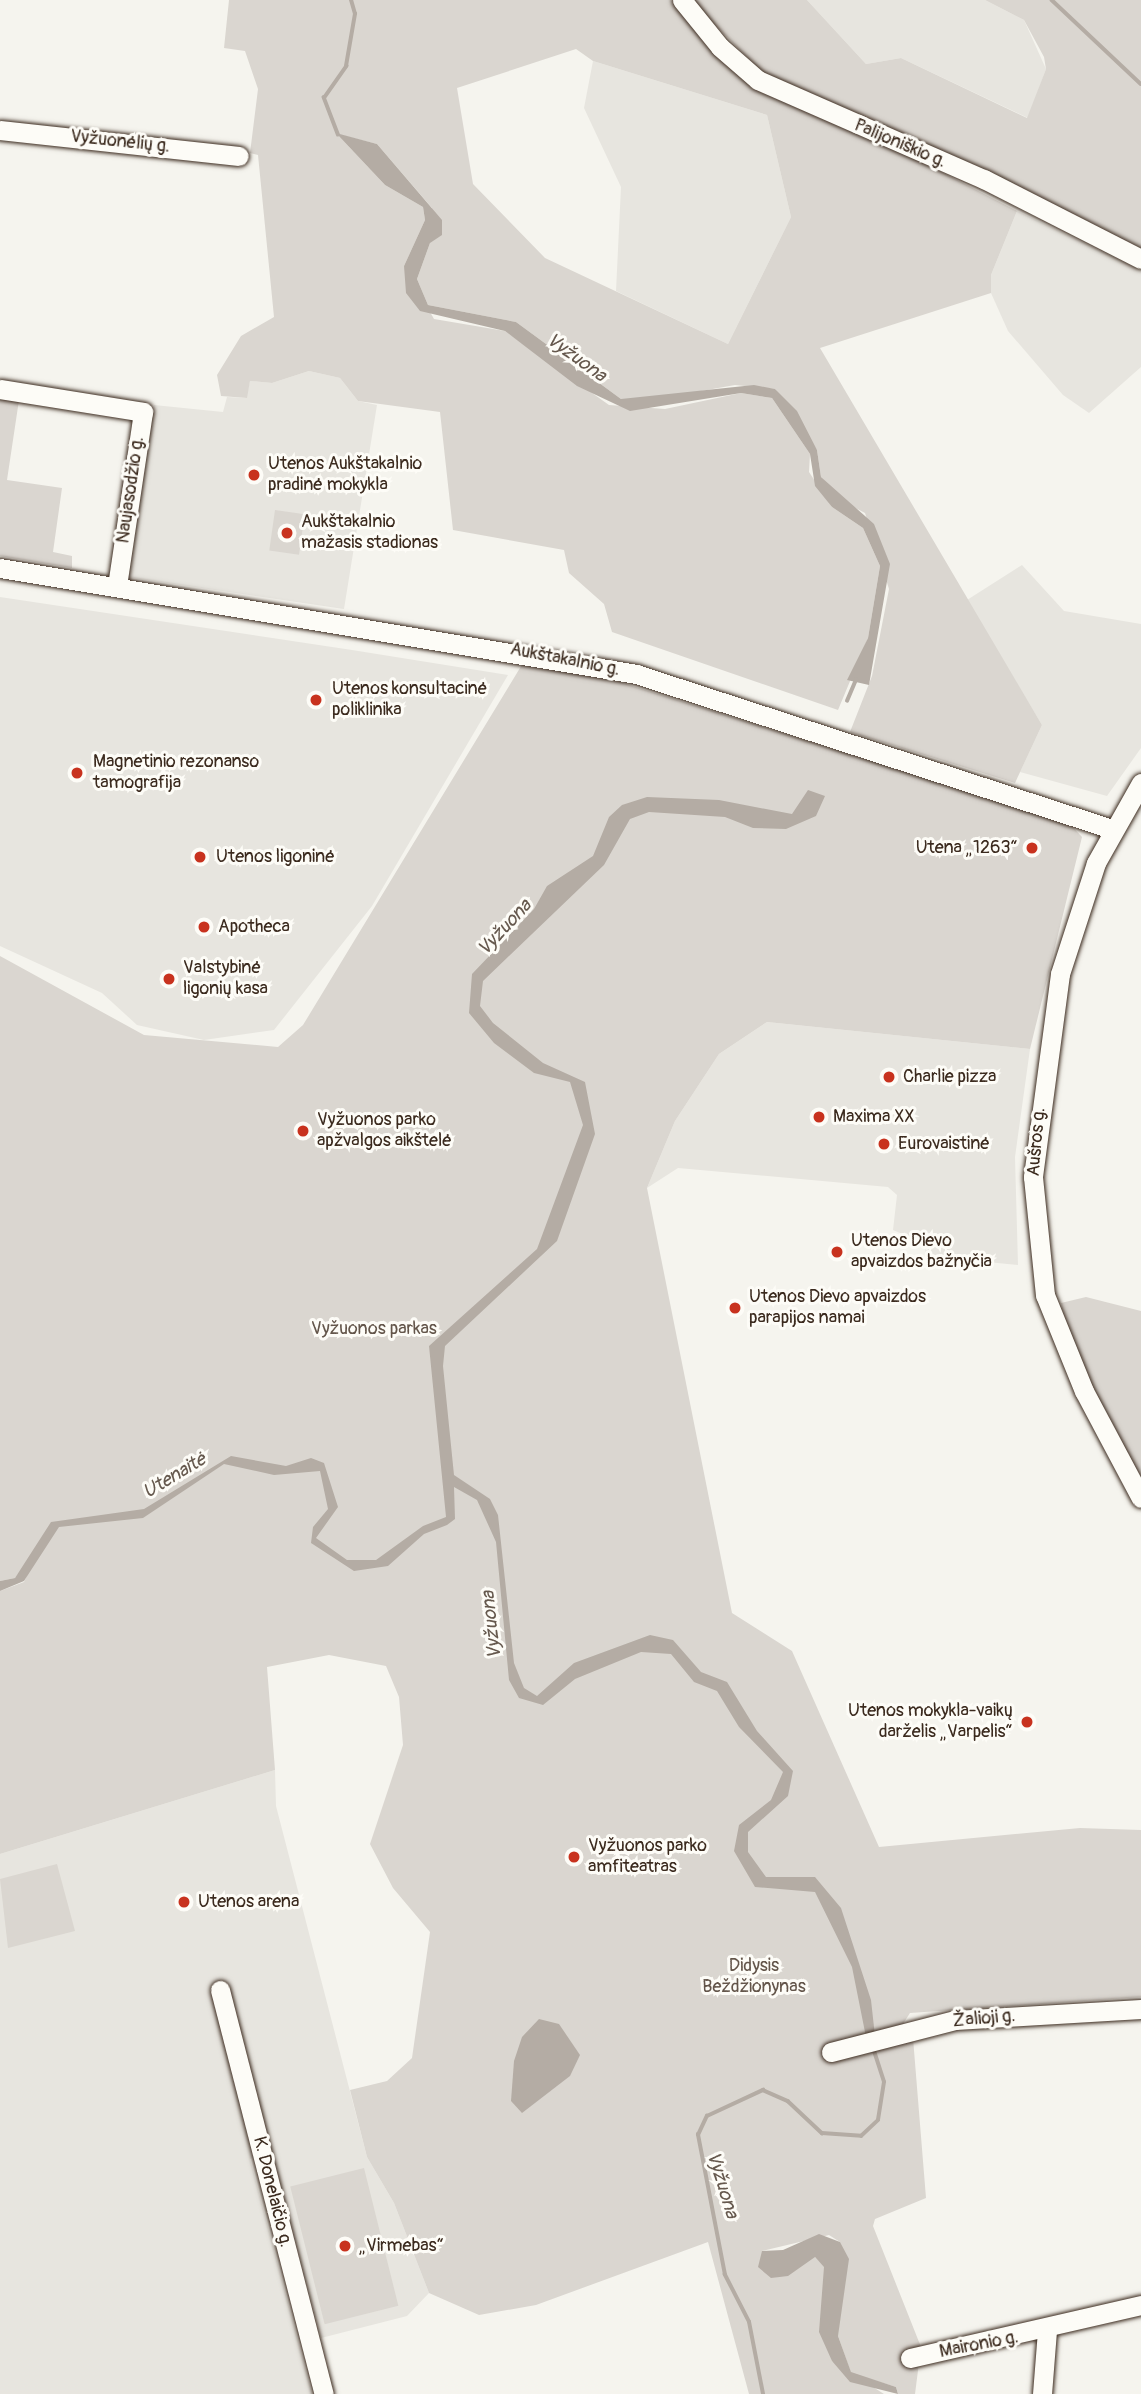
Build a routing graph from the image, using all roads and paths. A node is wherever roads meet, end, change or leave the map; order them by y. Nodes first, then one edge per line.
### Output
1 (682, 0) edge
2 (0, 130) edge
3 (239, 156) dead end
4 (1141, 259) edge
5 (0, 390) edge
6 (0, 568) edge
7 (117, 586) junction
8 (1141, 783) edge
9 (1112, 829) junction
10 (1141, 1498) edge
11 (220, 1990) dead end
12 (1141, 2008) edge
13 (831, 2052) dead end
14 (1141, 2305) edge
15 (1047, 2330) junction
16 (910, 2358) dead end
17 (324, 2394) edge
18 (1042, 2394) edge

1 - 4 street, Palijoniškio g.
2 - 3 street, Vyžuonėlių g.
5 - 7 street, Naujasodžio g.
6 - 7 street, Aukštakalnio g.
7 - 9 street, Aukštakalnio g.
8 - 9 street, Aušros g.
9 - 10 street, Aušros g.
11 - 17 street, K. Donelaičio g.
12 - 13 street, Žalioji g.
14 - 15 street, Maironio g.
15 - 16 street, Maironio g.
15 - 18 street

